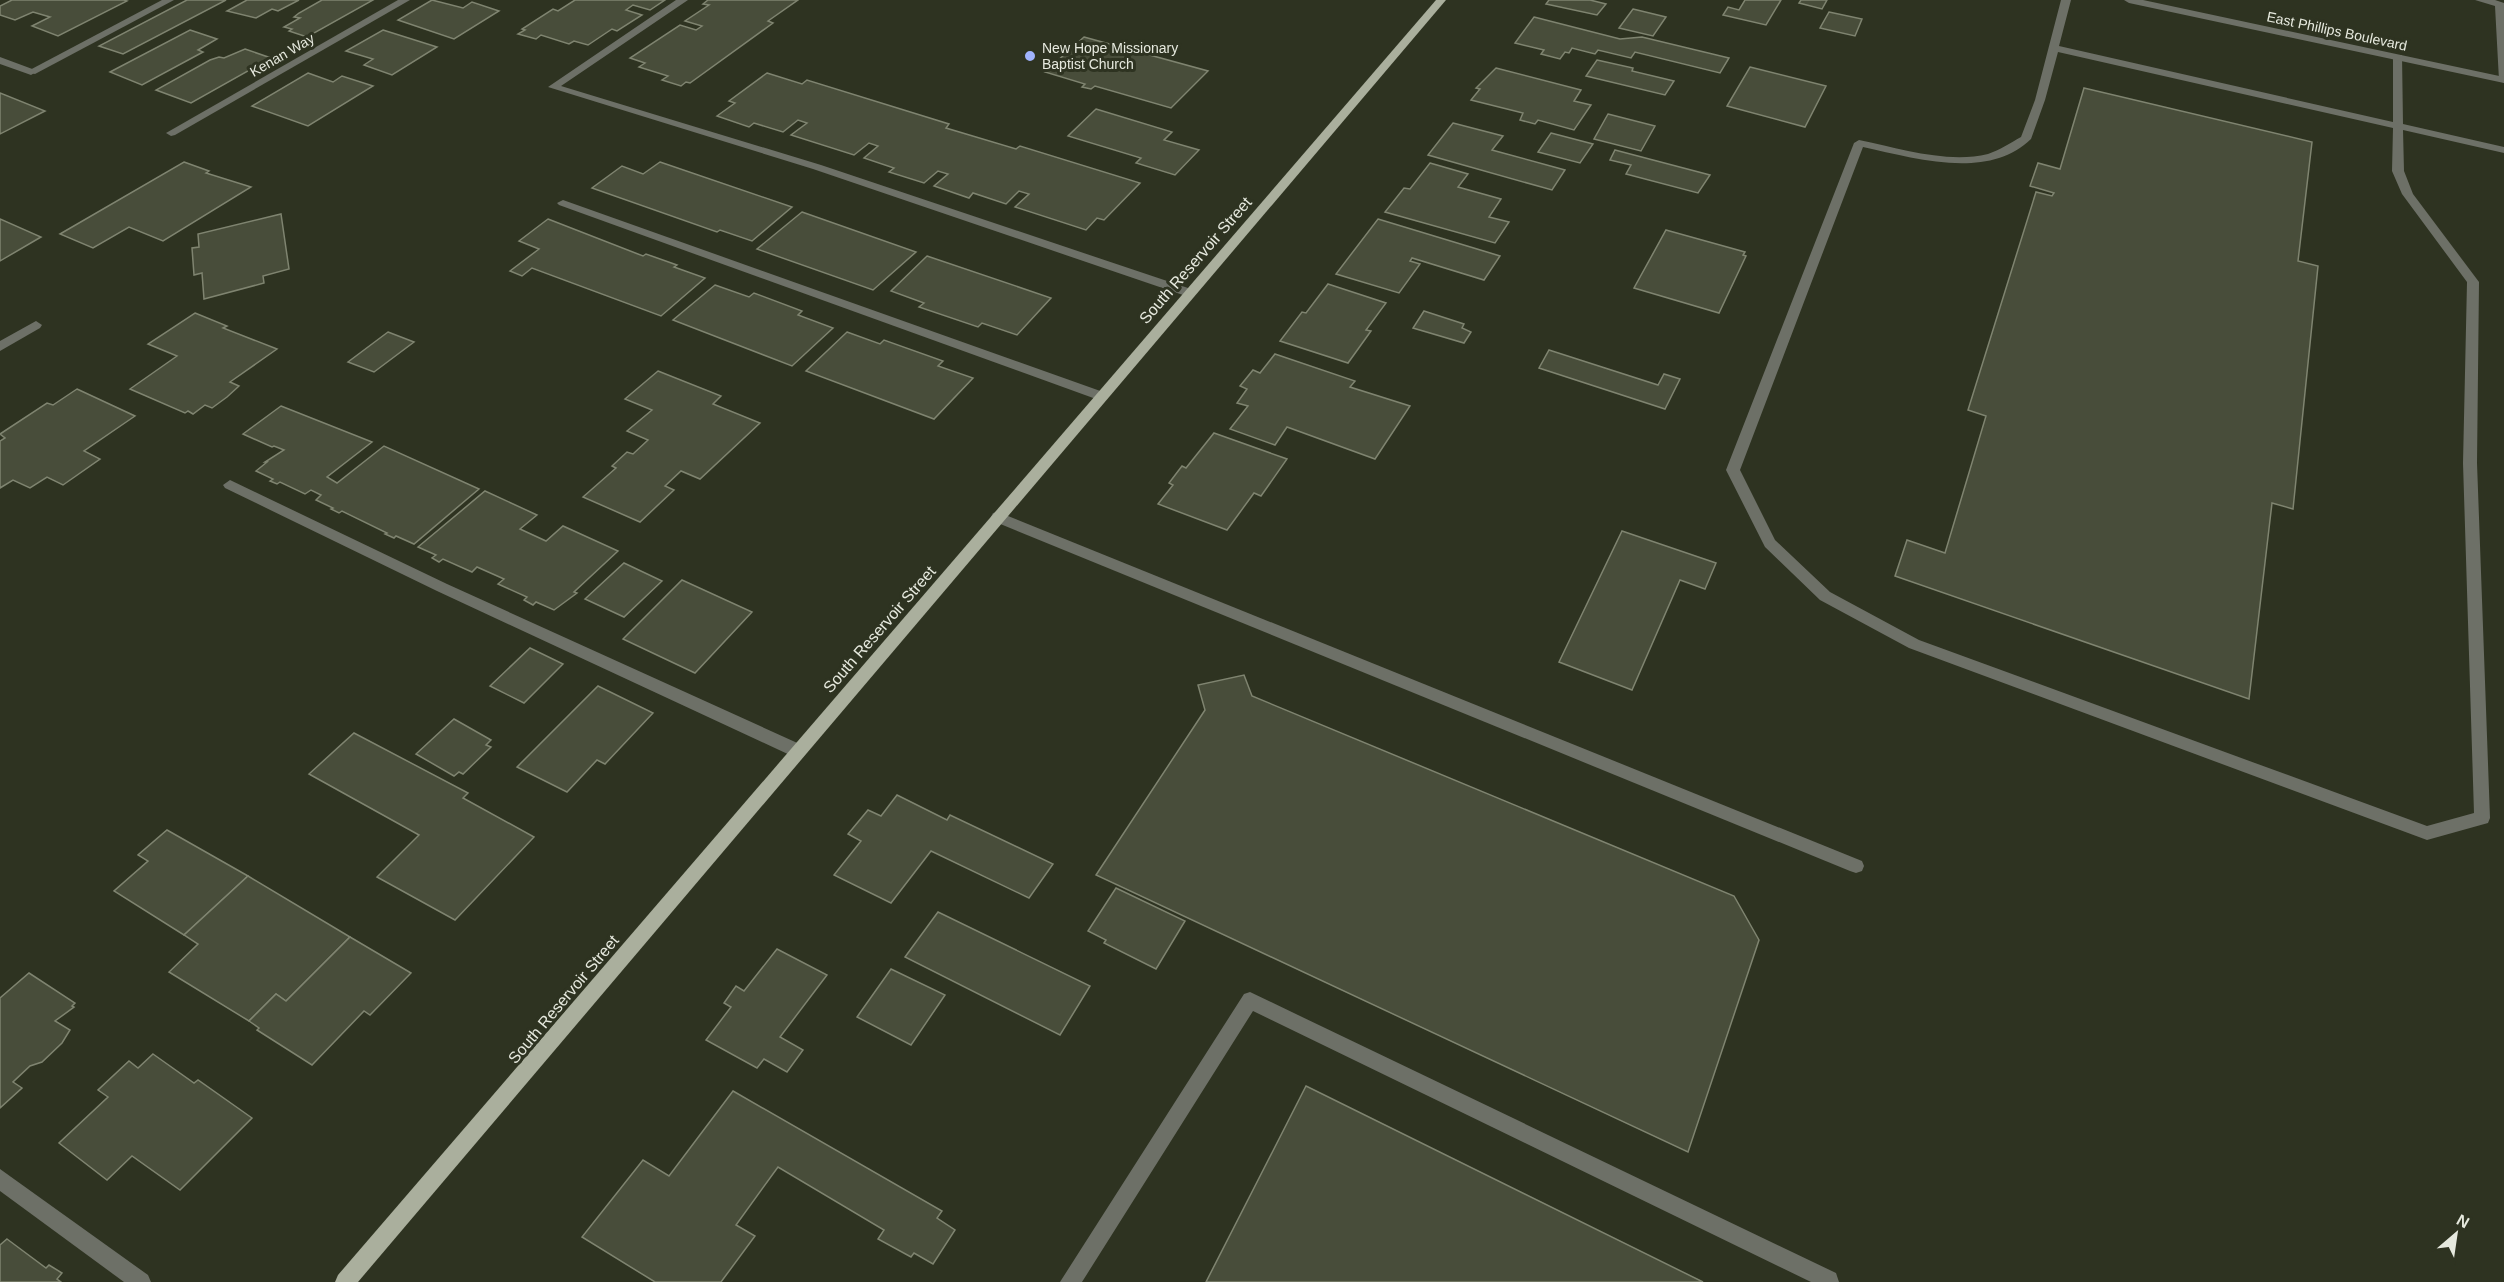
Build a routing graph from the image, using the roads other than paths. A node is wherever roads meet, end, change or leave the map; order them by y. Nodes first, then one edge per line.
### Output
1 (169, 0) edge
2 (405, 0) edge
3 (683, 0) edge
4 (1441, 0) edge
5 (2067, 0) edge
6 (2129, 0) edge
7 (2480, 0) edge
8 (2054, 48) junction
9 (2398, 57) junction
10 (0, 60) edge
11 (2504, 80) edge
12 (2399, 127) junction
13 (171, 133) dead end
14 (2504, 150) edge
15 (563, 203) dead end
16 (1190, 293) junction
17 (36, 325) dead end
18 (0, 347) edge
19 (1101, 396) junction
20 (230, 485) dead end
21 (998, 517) junction
22 (798, 751) junction
23 (1856, 867) dead end
24 (0, 1179) edge
25 (141, 1282) edge
26 (345, 1282) edge
27 (1070, 1282) edge
28 (1829, 1282) edge

1 - 10 street
2 - 13 street, Kenan Way
3 - 16 street
4 - 16 main road, South Reservoir Street
5 - 8 street
6 - 9 street, East Phillips Boulevard
7 - 11 street
8 - 12 street
8 - 12 street
9 - 11 street, East Phillips Boulevard
9 - 12 street
12 - 14 street
15 - 19 street
16 - 19 main road, South Reservoir Street
17 - 18 street
19 - 21 main road, South Reservoir Street
20 - 22 street
21 - 22 main road, South Reservoir Street
21 - 23 street
22 - 26 main road, South Reservoir Street
24 - 25 street
27 - 28 street

